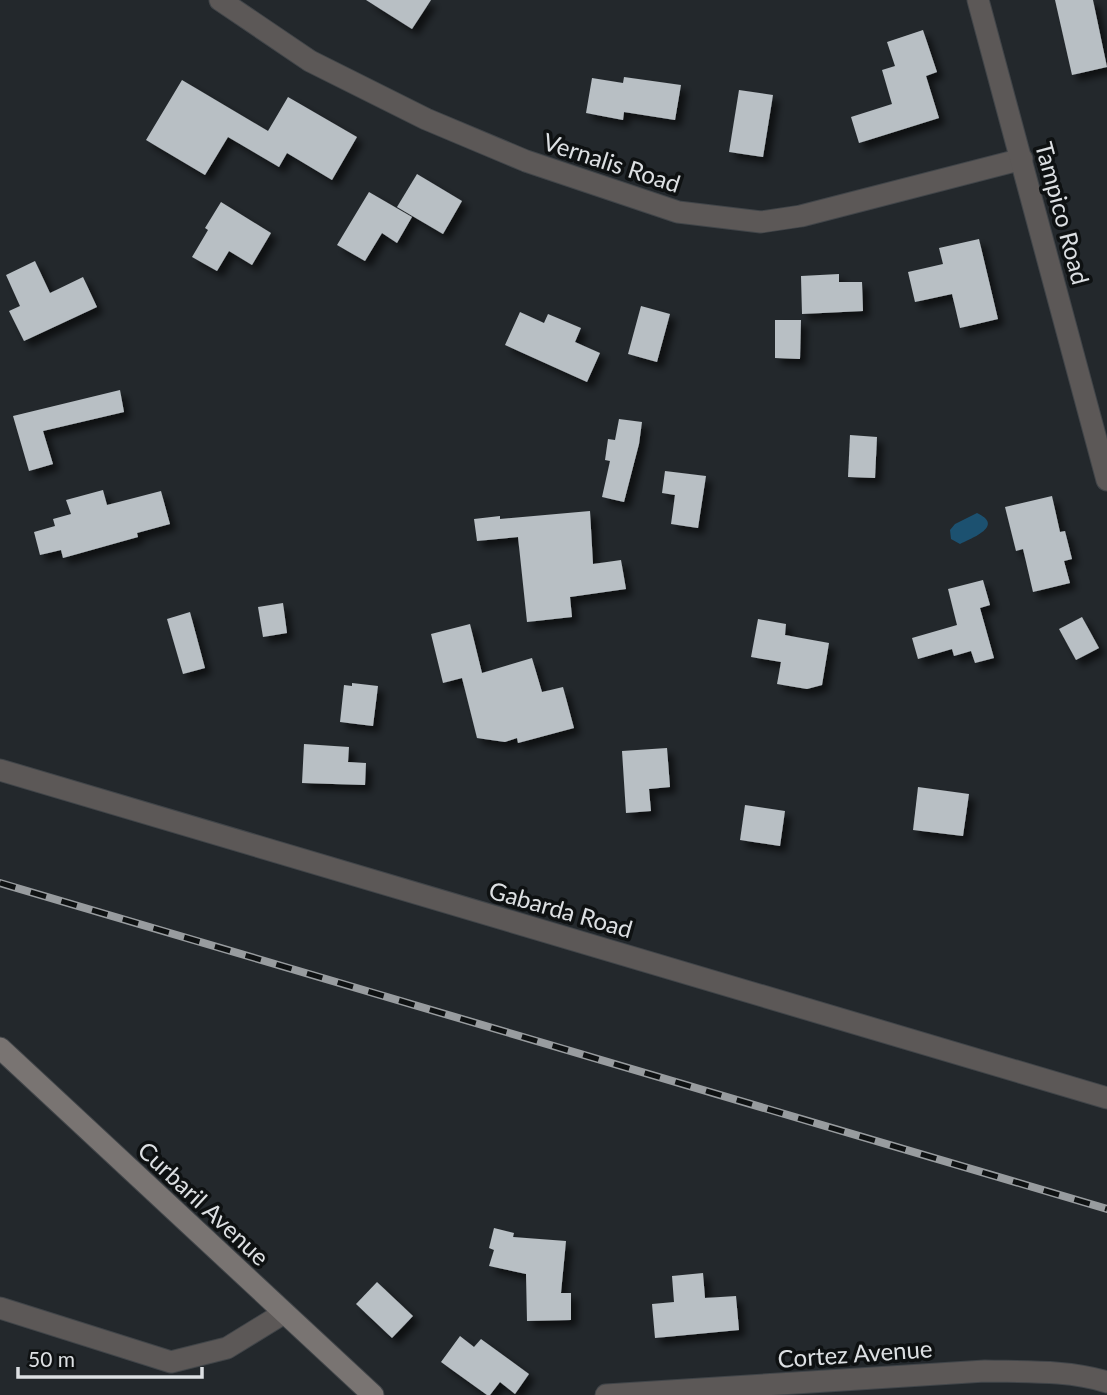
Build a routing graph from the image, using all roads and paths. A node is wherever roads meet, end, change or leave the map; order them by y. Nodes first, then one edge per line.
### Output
1 (220, 0) edge
2 (978, 0) edge
3 (1022, 159) junction
4 (1101, 429) edge
5 (1107, 480) edge
6 (0, 770) edge
7 (0, 1048) edge
8 (1107, 1098) edge
9 (0, 1308) edge
10 (284, 1313) junction
11 (1107, 1382) edge
12 (373, 1395) edge
13 (606, 1395) edge

1 - 3 street, Vernalis Road
2 - 3 street, Tampico Road
3 - 4 street, Tampico Road
4 - 5 street, Tampico Road
6 - 8 street, Gabarda Road
7 - 10 street, Curbaril Avenue
9 - 10 street
10 - 12 street, Curbaril Avenue
11 - 13 street, Cortez Avenue

